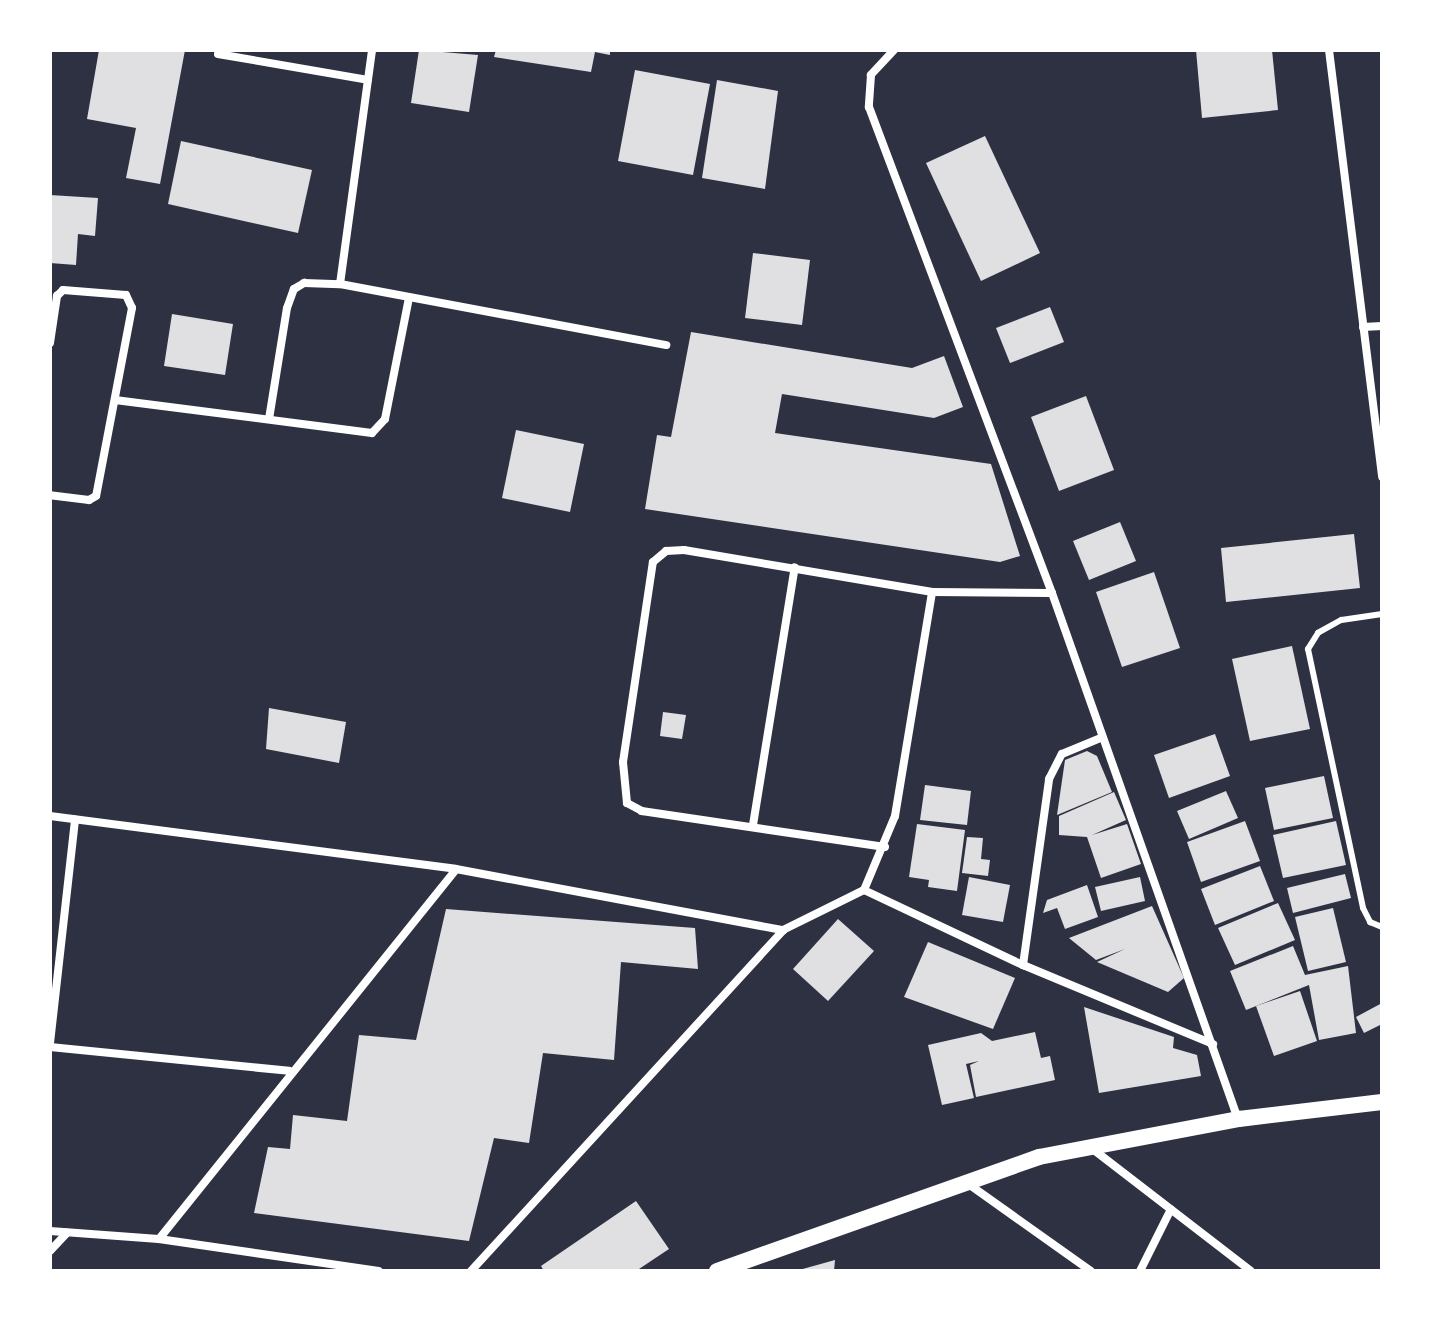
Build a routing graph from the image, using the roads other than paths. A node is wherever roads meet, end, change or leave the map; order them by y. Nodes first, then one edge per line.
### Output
1 (372, 50) edge
2 (894, 50) edge
3 (1329, 50) edge
4 (218, 54) dead end
5 (368, 80) junction
6 (340, 284) junction
7 (409, 298) junction
8 (1382, 326) edge
9 (1363, 327) junction
10 (50, 343) edge
11 (666, 345) dead end
12 (115, 400) junction
13 (269, 419) junction
14 (1382, 477) edge
15 (50, 495) edge
16 (795, 567) junction
17 (932, 592) junction
18 (1052, 593) junction
19 (1382, 614) edge
20 (1103, 737) junction
21 (50, 816) edge
22 (75, 819) junction
23 (753, 825) junction
24 (885, 847) junction
25 (456, 869) junction
26 (864, 890) junction
27 (1382, 927) edge
28 (783, 930) junction
29 (1023, 965) junction
30 (1213, 1044) junction
31 (50, 1045) edge
32 (289, 1071) junction
33 (1382, 1102) edge
34 (1239, 1119) junction
35 (1090, 1147) junction
36 (966, 1182) junction
37 (1171, 1209) junction
38 (50, 1231) edge
39 (67, 1233) junction
40 (159, 1239) junction
41 (50, 1251) edge
42 (379, 1271) edge
43 (471, 1271) edge
44 (717, 1271) edge
45 (1091, 1271) edge
46 (1140, 1271) edge
47 (1251, 1271) edge

1 - 5 street
2 - 18 street
3 - 9 street
4 - 5 street
5 - 6 street
6 - 7 street
6 - 13 street
7 - 11 street
7 - 13 street
8 - 9 street
9 - 14 street
10 - 12 street
12 - 13 street
12 - 15 street
16 - 17 street
16 - 23 street
16 - 23 street
17 - 18 street
17 - 24 street
18 - 20 street
19 - 27 lane
20 - 29 street
20 - 30 street
21 - 22 street
22 - 25 street
22 - 31 street
23 - 24 street
24 - 26 street
25 - 28 street
25 - 32 street
26 - 28 street
26 - 29 street
28 - 43 street
29 - 30 street
30 - 34 street
31 - 32 street
32 - 40 street
33 - 34 main road
34 - 35 main road
35 - 36 main road
35 - 37 street
36 - 44 main road
36 - 45 street
37 - 46 street
37 - 47 street
38 - 39 street
39 - 40 street
39 - 41 street
40 - 42 street

